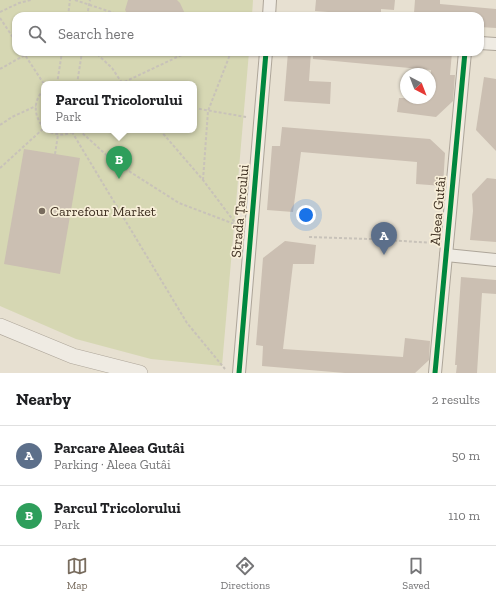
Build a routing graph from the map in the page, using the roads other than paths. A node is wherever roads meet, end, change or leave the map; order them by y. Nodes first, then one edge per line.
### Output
1 (270, 0) edge
2 (269, 12) edge
3 (484, 43) edge
4 (496, 44) edge
5 (266, 56) edge
6 (466, 56) edge
7 (447, 250) junction
8 (496, 260) edge
9 (0, 326) edge
10 (140, 373) edge
11 (239, 373) edge
12 (435, 373) edge

1 - 2 street
3 - 4 street
5 - 11 street, Strada Țarcului
6 - 7 street, Aleea Gutâi
7 - 8 street
7 - 12 street, Aleea Gutâi
9 - 10 street

